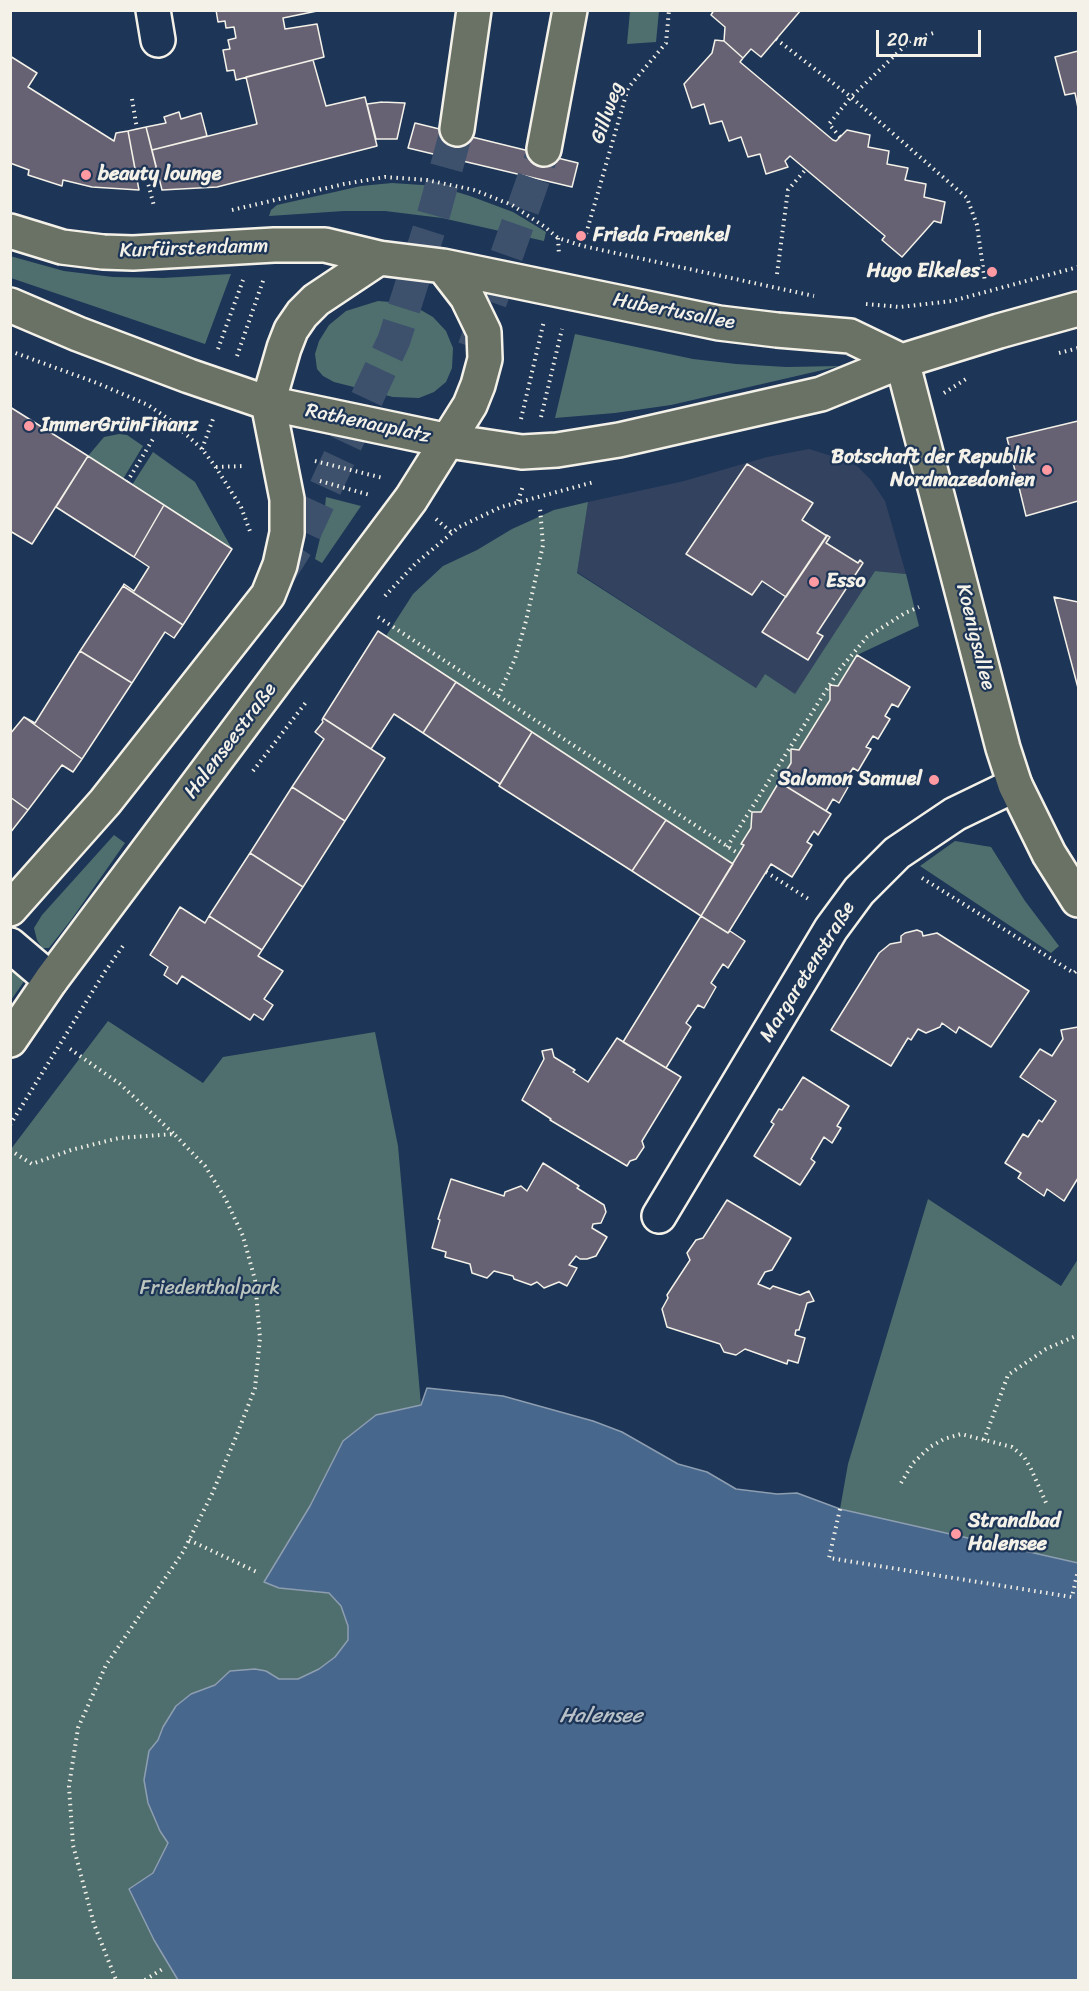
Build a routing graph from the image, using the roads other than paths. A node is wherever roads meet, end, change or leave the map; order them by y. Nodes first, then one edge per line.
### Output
1 (474, 10) edge
2 (570, 10) edge
3 (457, 129) tunnel mouth
4 (544, 149) tunnel mouth
5 (10, 231) edge
6 (379, 258) junction
7 (443, 266) junction
8 (10, 305) edge
9 (1078, 309) edge
10 (902, 361) junction
11 (268, 403) junction
12 (449, 441) junction
13 (1015, 785) junction
14 (1078, 900) edge
15 (10, 909) edge
16 (10, 945) edge
17 (51, 981) junction
18 (10, 1040) edge
19 (659, 1216) dead end

1 - 3 main road
2 - 4 main road
5 - 6 main road, Kurfürstendamm
6 - 7 main road
6 - 11 main road
7 - 10 main road, Hubertusallee
7 - 12 main road, Rathenauplatz
8 - 11 main road
9 - 10 main road
10 - 12 main road
10 - 13 main road, Koenigsallee
11 - 12 main road, Rathenauplatz
11 - 15 main road
12 - 17 main road, Halenseestraße
13 - 14 main road, Koenigsallee
13 - 19 street, Margaretenstraße
16 - 17 street
17 - 18 main road, Halenseestraße

